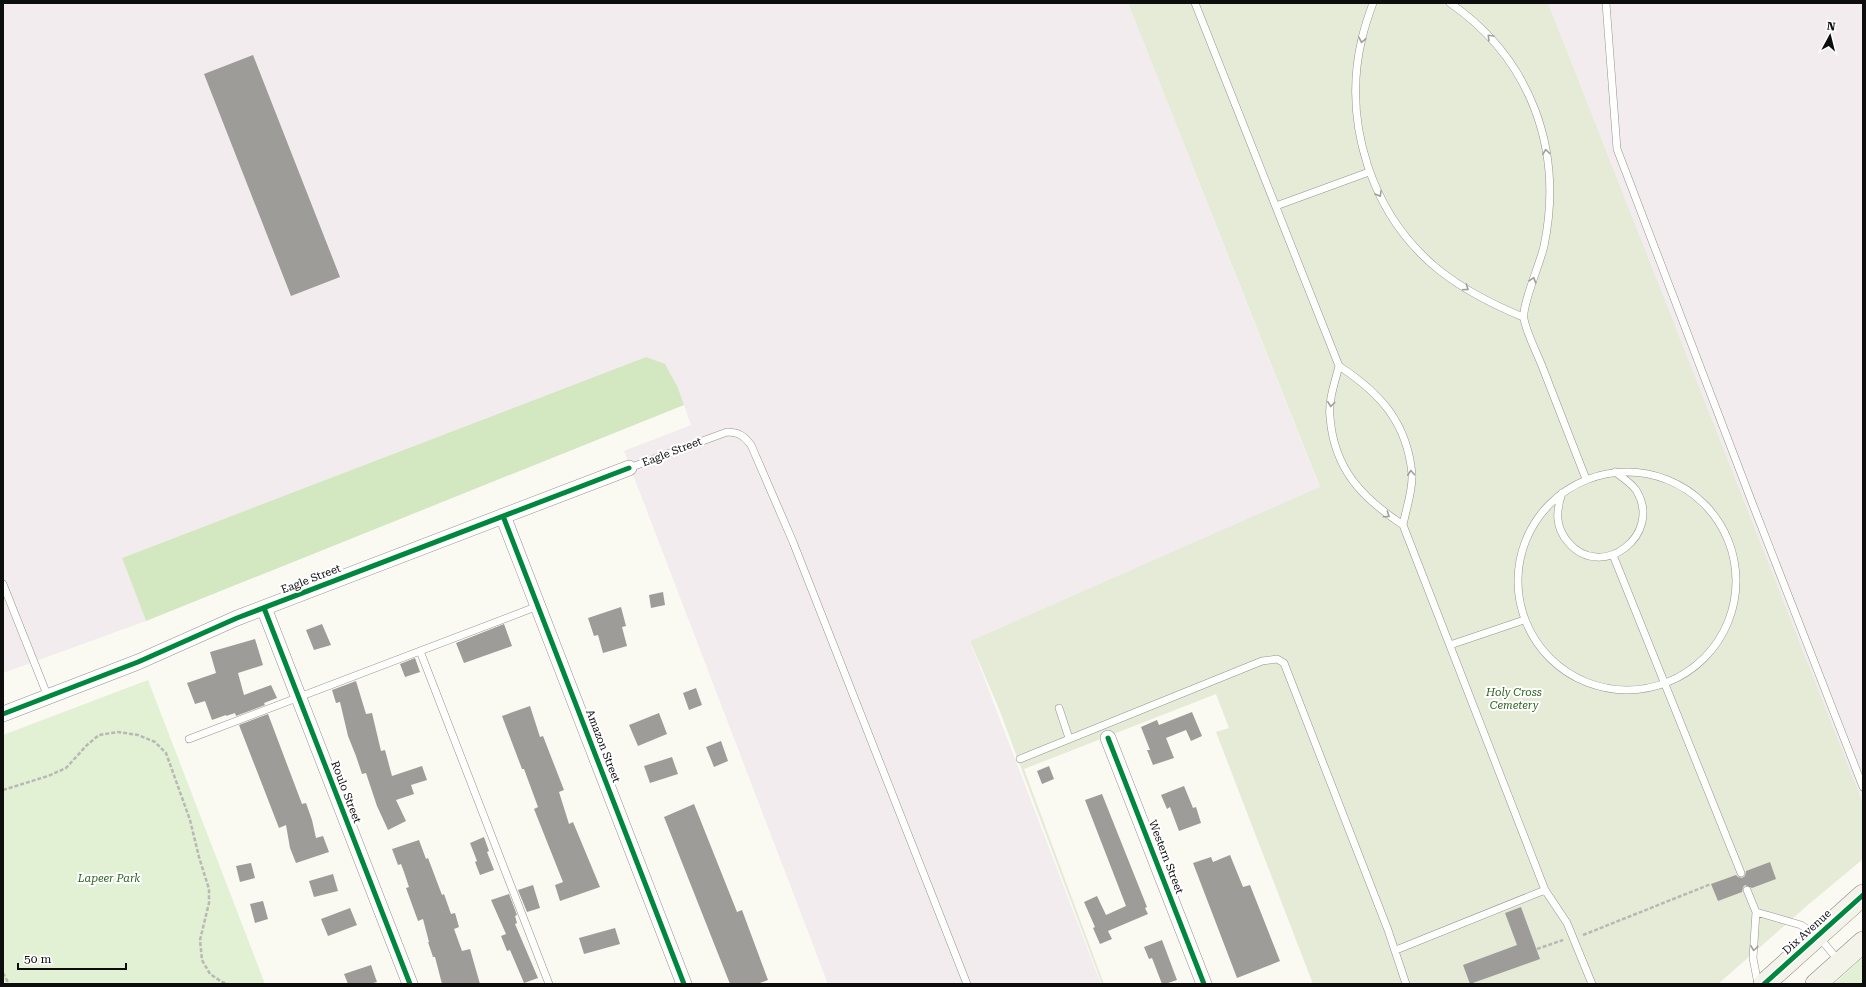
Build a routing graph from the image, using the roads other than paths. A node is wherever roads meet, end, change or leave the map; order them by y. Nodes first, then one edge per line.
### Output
1 (1196, 3) edge
2 (1373, 3) edge
3 (1450, 3) edge
4 (1606, 3) edge
5 (1369, 172) junction
6 (1276, 206) junction
7 (1523, 317) junction
8 (1339, 366) junction
9 (629, 468) joint
10 (1615, 472) junction
11 (1586, 479) junction
12 (1562, 493) junction
13 (503, 516) junction
14 (1403, 525) junction
15 (1613, 555) junction
16 (3, 584) edge
17 (538, 606) junction
18 (264, 608) junction
19 (1524, 620) junction
20 (1450, 645) junction
21 (420, 651) junction
22 (1666, 684) junction
23 (48, 697) junction
24 (299, 697) junction
25 (1059, 708) dead end
26 (3, 714) edge
27 (1069, 738) junction
28 (1108, 738) dead end
29 (189, 739) dead end
30 (1020, 759) dead end
31 (1863, 786) edge
32 (1741, 873) dead end
33 (1545, 890) junction
34 (1747, 890) dead end
35 (1863, 895) edge
36 (1756, 912) junction
37 (1818, 936) junction
38 (1863, 942) edge
39 (1396, 950) junction
40 (1840, 963) junction
41 (410, 984) edge
42 (549, 984) edge
43 (684, 984) edge
44 (967, 984) edge
45 (1204, 984) edge
46 (1406, 984) edge
47 (1592, 984) edge
48 (1758, 984) edge
49 (1764, 984) edge
50 (1816, 984) edge

1 - 6 lane
2 -> 5 lane
7 -> 3 lane
4 - 31 lane
5 - 6 lane
5 -> 7 lane
6 - 8 lane
7 - 11 lane
14 -> 8 lane
8 -> 14 lane
9 - 13 street, Eagle Street
9 - 44 lane, Eagle Street
10 - 11 lane
10 - 15 lane
10 - 22 lane
11 - 12 lane
12 - 15 lane
12 - 19 lane
13 - 17 street, Amazon Street
13 - 18 street, Eagle Street
14 - 20 lane
15 - 22 lane
16 - 23 lane
17 - 21 lane
17 - 43 street, Amazon Street
18 - 23 street, Eagle Street
18 - 24 street, Roulo Street
19 - 20 lane
19 - 22 lane
20 - 33 lane
21 - 24 lane
21 - 42 lane
22 - 32 lane
23 - 26 street, Eagle Street
24 - 29 lane
24 - 41 street, Roulo Street
25 - 27 lane
27 - 30 lane
27 - 39 lane
28 - 45 street, Western Street
33 - 39 lane
33 - 47 lane
34 - 36 lane
35 - 37 street, Dix Avenue
36 - 37 lane
36 -> 48 lane
37 - 40 lane
37 - 49 street, Dix Avenue
38 - 40 street
39 - 46 lane
40 - 50 street

